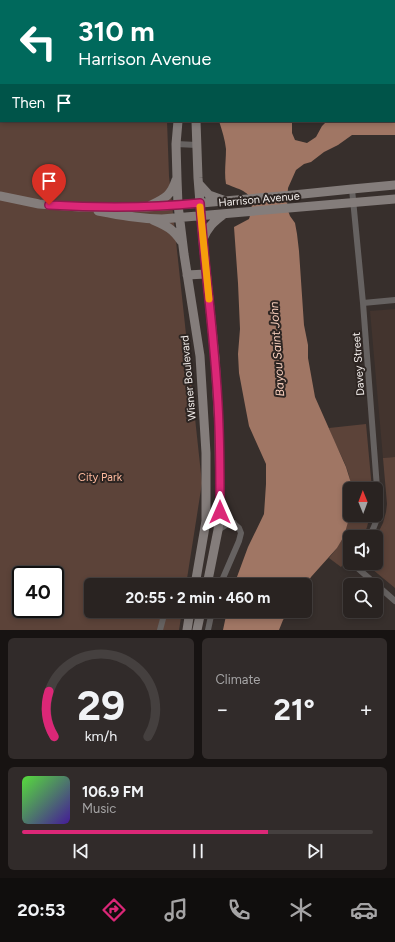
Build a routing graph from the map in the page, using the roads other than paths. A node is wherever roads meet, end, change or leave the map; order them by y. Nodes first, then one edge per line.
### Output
1 (178, 122) edge
2 (196, 122) edge
3 (176, 144) junction
4 (197, 145) junction
5 (177, 179) junction
6 (199, 184) junction
7 (395, 185) edge
8 (352, 189) junction
9 (0, 196) edge
10 (395, 199) edge
11 (224, 201) junction
12 (200, 203) junction
13 (353, 203) junction
14 (178, 205) junction
15 (79, 207) junction
16 (146, 207) junction
17 (225, 214) junction
18 (201, 216) junction
19 (180, 218) junction
20 (150, 219) junction
21 (203, 240) junction
22 (182, 243) junction
23 (206, 274) junction
24 (187, 276) junction
25 (395, 300) edge
26 (363, 303) junction
27 (206, 453) junction
28 (220, 453) junction
29 (220, 512) junction
30 (234, 523) junction
31 (218, 530) junction
32 (373, 530) edge
33 (362, 570) edge
34 (197, 578) edge
35 (208, 578) edge
36 (223, 578) edge
37 (395, 600) edge
38 (163, 618) edge
39 (189, 618) edge
40 (200, 618) edge
41 (211, 618) edge
42 (160, 630) edge
43 (187, 630) edge
44 (197, 630) edge
45 (208, 630) edge

1 - 3 street, Wisner Boulevard
2 - 4 street
3 - 4 street
3 - 5 street, Wisner Boulevard
4 - 6 street
5 - 14 street, Wisner Boulevard
5 - 16 street
6 - 11 street
6 - 12 street
7 - 8 street, Harrison Avenue
8 - 11 street, Harrison Avenue
8 - 13 street, Davey Street
9 - 15 street, Harrison Avenue
10 - 13 street, Harrison Avenue
11 - 12 street, Harrison Avenue
12 - 14 street, Harrison Avenue
12 - 18 street
13 - 17 street, Harrison Avenue
13 - 26 street, Davey Street
14 - 16 street, Harrison Avenue
14 - 19 street, Wisner Boulevard
15 - 16 street, Harrison Avenue
15 - 20 street, Harrison Avenue
17 - 18 street, Harrison Avenue
17 - 21 street
18 - 19 street, Harrison Avenue
18 - 21 street
19 - 20 street, Harrison Avenue
19 - 22 street, Wisner Boulevard
20 - 22 street
21 - 23 street
22 - 24 street, Wisner Boulevard
23 - 24 street
23 - 28 street
24 - 27 street, Wisner Boulevard
25 - 26 street
26 - 32 street, Davey Street
27 - 28 street
27 - 34 street, Wisner Boulevard
28 - 29 street
29 - 30 street
29 - 31 street
30 - 31 street
30 - 36 street
31 - 35 street
33 - 37 street
38 - 42 street
39 - 43 street
40 - 44 street
41 - 45 street

